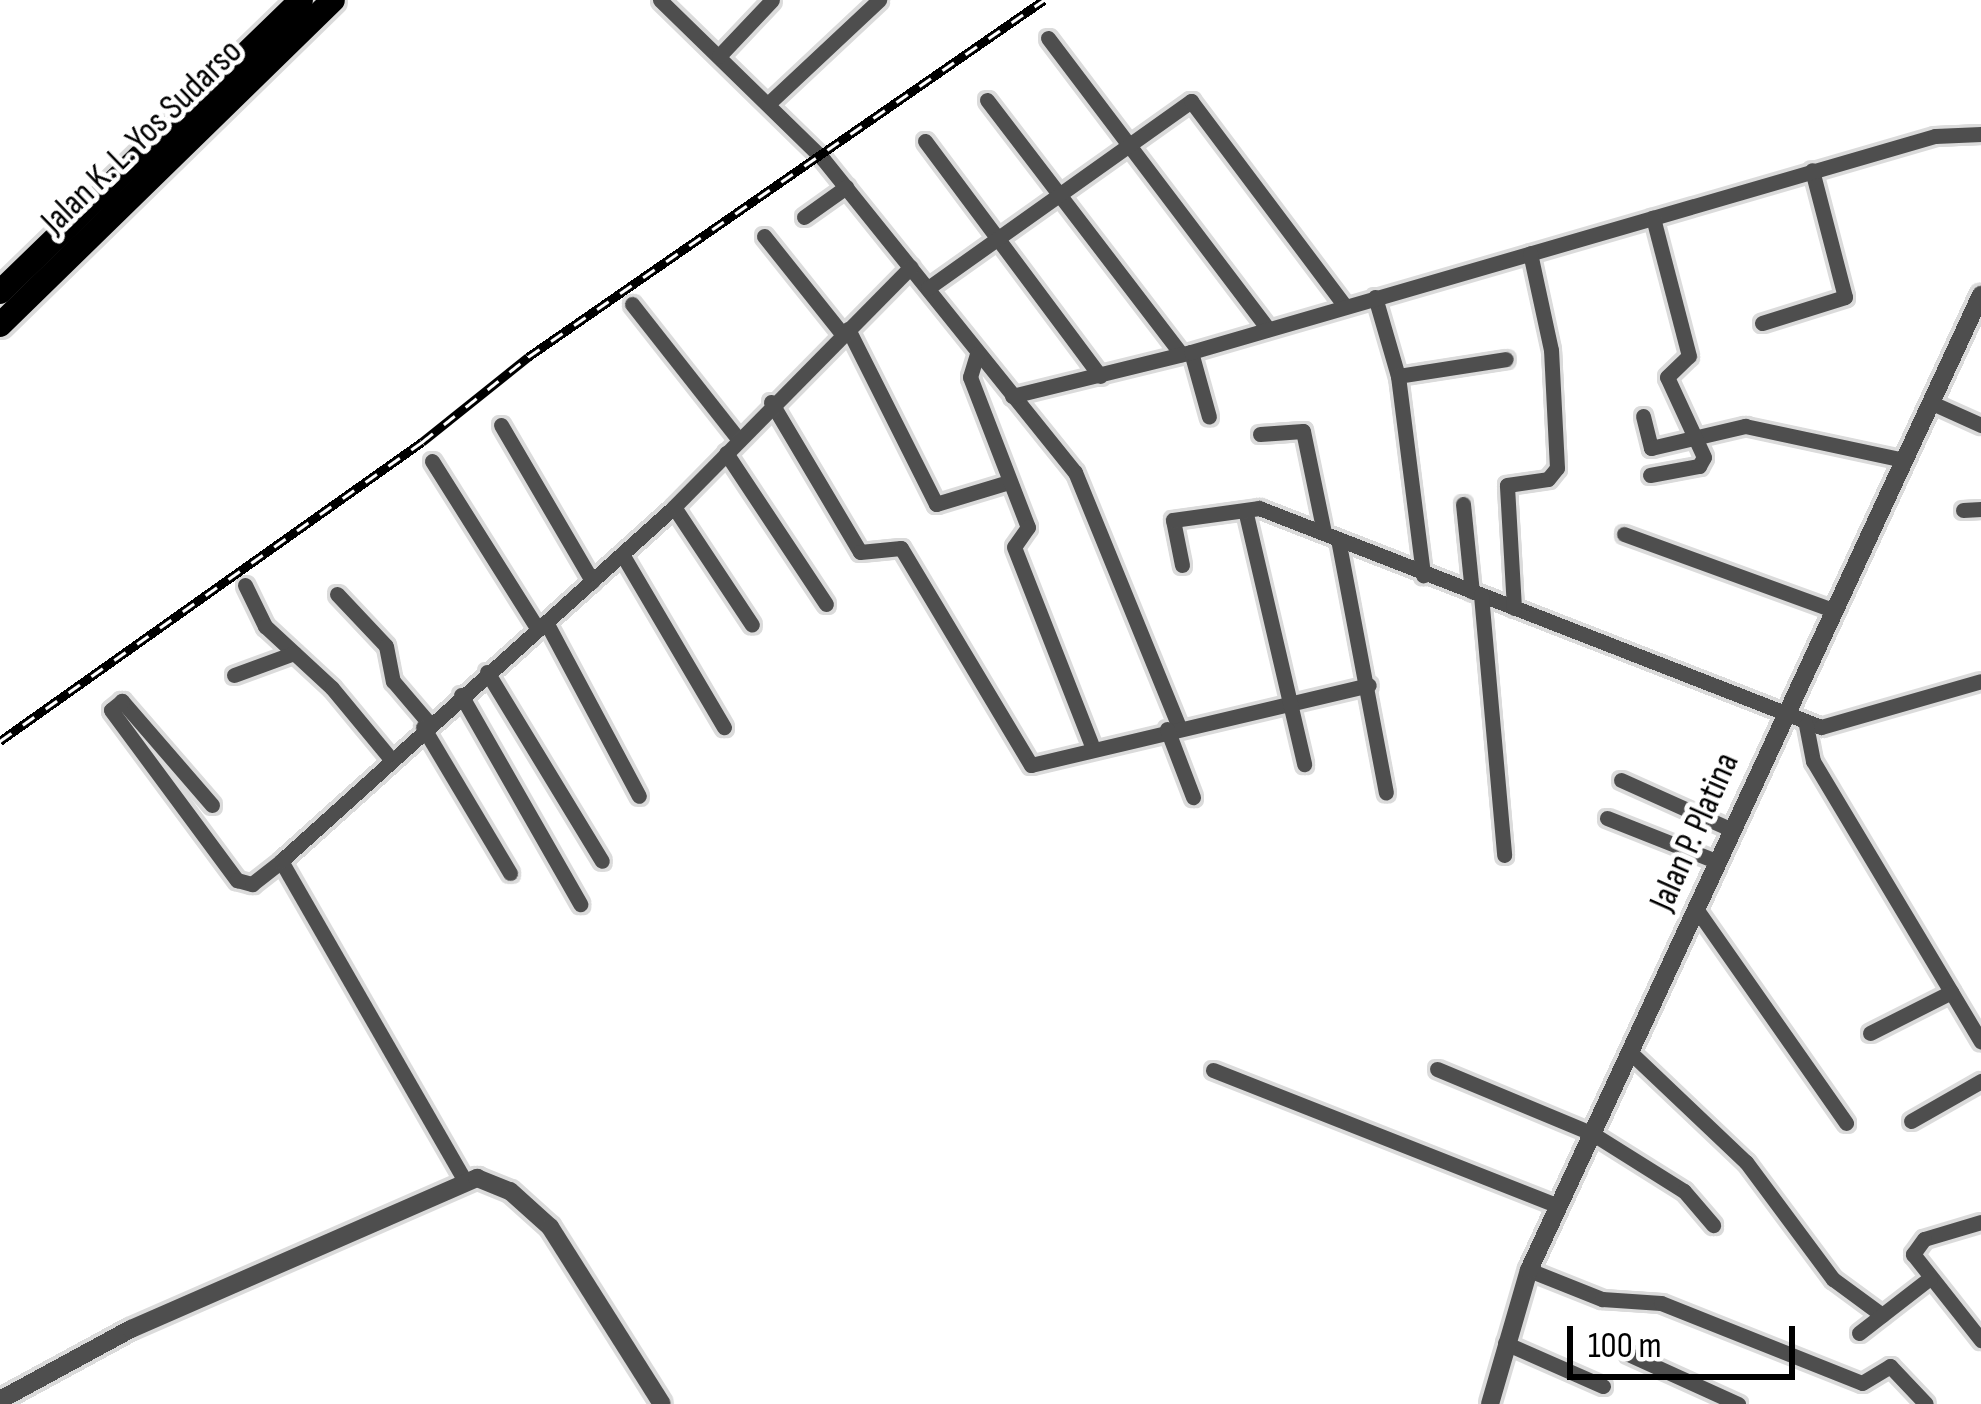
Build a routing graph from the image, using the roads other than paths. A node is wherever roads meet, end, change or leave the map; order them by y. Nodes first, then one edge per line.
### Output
1 (301, 0) edge
2 (333, 0) edge
3 (660, 0) edge
4 (772, 0) edge
5 (879, 0) edge
6 (1048, 38) dead end
7 (718, 56) junction
8 (987, 100) dead end
9 (770, 103) junction
10 (1981, 134) edge
11 (925, 141) dead end
12 (1130, 147) junction
13 (1812, 170) junction
14 (846, 187) junction
15 (1060, 194) junction
16 (804, 218) dead end
17 (1653, 218) junction
18 (764, 236) dead end
19 (998, 236) junction
20 (1530, 253) junction
21 (910, 267) junction
22 (928, 288) junction
23 (0, 292) edge
24 (1981, 295) edge
25 (1376, 297) junction
26 (632, 304) dead end
27 (1345, 306) junction
28 (1762, 323) dead end
29 (0, 325) edge
30 (1268, 329) junction
31 (1974, 330) edge
32 (846, 332) junction
33 (1186, 353) junction
34 (977, 354) junction
35 (1506, 359) dead end
36 (1100, 376) junction
37 (1399, 376) junction
38 (1012, 396) junction
39 (771, 402) junction
40 (1932, 403) junction
41 (1643, 416) dead end
42 (1209, 417) dead end
43 (502, 425) dead end
44 (1981, 425) edge
45 (1260, 434) dead end
46 (1698, 435) junction
47 (739, 440) junction
48 (726, 453) junction
49 (1903, 460) junction
50 (432, 461) dead end
51 (1650, 475) dead end
52 (1009, 482) junction
53 (1463, 504) dead end
54 (674, 507) junction
55 (1981, 509) edge
56 (1963, 510) dead end
57 (1246, 514) junction
58 (1624, 534) dead end
59 (1331, 536) junction
60 (622, 554) junction
61 (1182, 565) dead end
62 (1423, 575) junction
63 (592, 580) junction
64 (245, 585) dead end
65 (1476, 593) junction
66 (337, 594) dead end
67 (826, 604) dead end
68 (1514, 608) junction
69 (1833, 610) junction
70 (542, 626) junction
71 (752, 626) dead end
72 (294, 653) junction
73 (487, 672) junction
74 (234, 675) dead end
75 (1981, 681) edge
76 (1369, 685) junction
77 (460, 695) junction
78 (1288, 700) junction
79 (1784, 718) junction
80 (425, 725) junction
81 (1806, 725) junction
82 (724, 727) dead end
83 (1172, 727) junction
84 (1093, 749) junction
85 (388, 757) junction
86 (1304, 764) dead end
87 (1621, 780) dead end
88 (1386, 792) dead end
89 (640, 796) dead end
90 (1193, 797) dead end
91 (212, 805) dead end
92 (1607, 818) dead end
93 (1732, 830) junction
94 (1504, 855) dead end
95 (281, 861) junction
96 (602, 861) dead end
97 (1718, 862) junction
98 (510, 873) dead end
99 (580, 904) dead end
100 (1697, 910) junction
101 (1951, 992) junction
102 (1974, 1015) edge
103 (1870, 1033) dead end
104 (1981, 1042) edge
105 (1632, 1054) junction
106 (1213, 1070) dead end
107 (1437, 1070) dead end
108 (1981, 1082) edge
109 (1911, 1121) dead end
110 (1846, 1123) dead end
111 (1593, 1134) junction
112 (465, 1180) junction
113 (1559, 1206) junction
114 (1981, 1222) edge
115 (1713, 1226) dead end
116 (1529, 1270) junction
117 (1930, 1278) junction
118 (1882, 1315) junction
119 (1974, 1322) edge
120 (1858, 1334) dead end
121 (1981, 1340) edge
122 (1505, 1342) junction
123 (1628, 1354) dead end
124 (1604, 1386) dead end
125 (0, 1400) edge
126 (662, 1404) edge
127 (1490, 1404) edge
128 (1738, 1404) edge
129 (1926, 1404) edge

1 - 23 highway, Jalan K. L. Yos Sudarso
2 - 29 highway, Jalan K. L. Yos Sudarso
3 - 7 street
4 - 7 street
5 - 9 street
6 - 12 street
7 - 9 street
8 - 15 street
9 - 14 street
10 - 13 street
11 - 19 street
12 - 15 street
12 - 27 street
12 - 30 street
13 - 17 street
13 - 28 street
14 - 16 street
14 - 21 street
15 - 19 street
15 - 33 street
17 - 20 street
17 - 46 street
18 - 32 street
19 - 22 street
19 - 36 street
20 - 25 street
20 - 68 street
21 - 22 street
21 - 32 street
22 - 34 street
24 - 31 street, Jalan P. Platina
25 - 27 street
25 - 37 street
26 - 47 street
27 - 30 street
30 - 33 street
31 - 40 street, Jalan P. Platina
32 - 39 street
32 - 52 street
33 - 36 street
33 - 42 street
34 - 38 street
34 - 52 street
35 - 37 street
36 - 38 street
37 - 62 street
38 - 83 street
39 - 47 street
39 - 84 street
40 - 44 street
40 - 49 street, Jalan P. Platina
41 - 46 street
43 - 63 street
45 - 59 street
46 - 49 street
46 - 51 street
47 - 48 street
48 - 54 street
48 - 67 street
49 - 69 street, Jalan P. Platina
50 - 70 street
52 - 84 street
53 - 65 street
54 - 60 street
54 - 71 street
55 - 56 street
57 - 59 street
57 - 61 street
57 - 78 street
58 - 69 street
59 - 62 street
59 - 76 street
60 - 63 street
60 - 82 street
62 - 65 street
63 - 70 street
64 - 72 street
65 - 68 street
65 - 94 street
66 - 80 street
68 - 79 street
69 - 79 street, Jalan P. Platina
70 - 73 street
70 - 89 street
72 - 74 street
72 - 85 street
73 - 77 street
73 - 96 street
75 - 81 street
76 - 78 street
76 - 88 street
77 - 80 street
77 - 99 street
78 - 83 street
78 - 86 street
79 - 81 street
79 - 93 street, Jalan P. Platina
80 - 85 street
80 - 98 street
81 - 101 street
83 - 84 street
83 - 90 street
85 - 95 street
87 - 93 street
91 - 95 street
92 - 97 street
93 - 97 street, Jalan P. Platina
95 - 112 street
97 - 100 street, Jalan P. Platina
100 - 105 street, Jalan P. Platina
100 - 110 street
101 - 102 street
101 - 103 street
102 - 104 street
105 - 111 street, Jalan P. Platina
105 - 118 street
106 - 113 street
107 - 111 street
108 - 109 street
111 - 113 street, Jalan P. Platina
111 - 115 street
112 - 125 street
112 - 126 street
113 - 116 street, Jalan P. Platina
114 - 117 street
116 - 122 street, Jalan P. Platina
116 - 129 street
117 - 118 street
117 - 119 street
118 - 120 street
119 - 121 street
122 - 124 street
122 - 127 street, Jalan P. Platina
123 - 128 street

